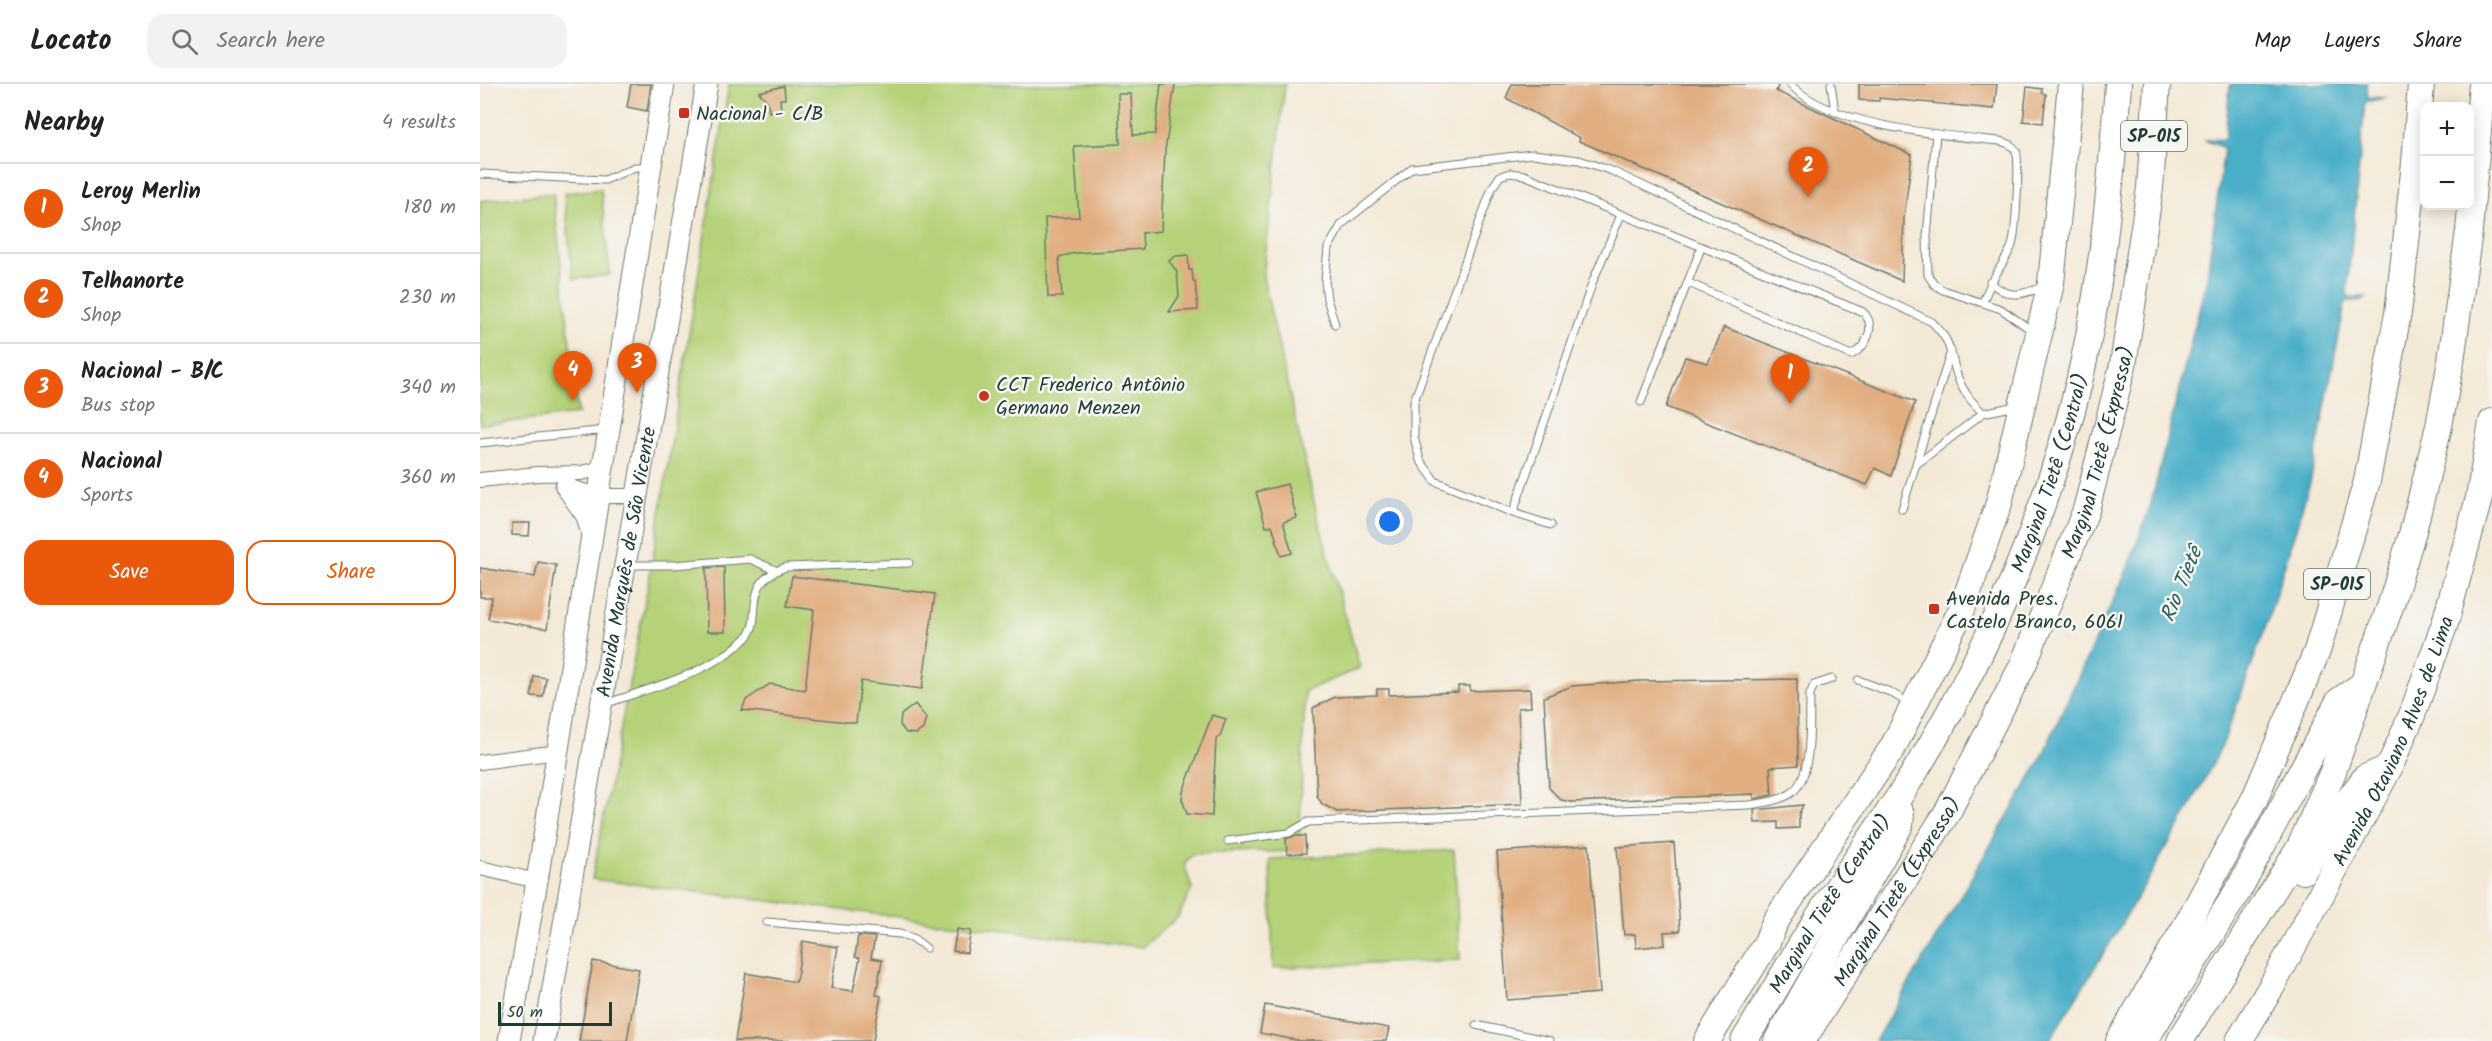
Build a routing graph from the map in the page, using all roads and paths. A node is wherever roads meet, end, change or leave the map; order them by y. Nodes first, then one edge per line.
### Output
1 (664, 84) edge
2 (707, 84) edge
3 (1790, 84) edge
4 (1831, 84) edge
5 (2071, 84) edge
6 (2118, 84) edge
7 (2157, 84) edge
8 (2421, 84) edge
9 (2482, 84) edge
10 (1835, 112) junction
11 (1936, 134) junction
12 (651, 167) junction
13 (480, 174) edge
14 (1621, 215) junction
15 (1701, 248) junction
16 (1990, 282) junction
17 (1689, 283) junction
18 (2051, 284) junction
19 (1983, 302) junction
20 (1335, 324) dead end
21 (2037, 334) junction
22 (1951, 351) junction
23 (1641, 402) dead end
24 (2022, 405) junction
25 (1983, 413) junction
26 (2492, 422) edge
27 (609, 430) junction
28 (480, 443) edge
29 (604, 460) junction
30 (1917, 464) junction
31 (538, 474) junction
32 (480, 480) edge
33 (566, 486) junction
34 (599, 496) junction
35 (636, 496) junction
36 (2486, 498) edge
37 (1902, 509) dead end
38 (1513, 513) junction
39 (1551, 525) dead end
40 (591, 546) junction
41 (909, 563) dead end
42 (624, 565) junction
43 (775, 570) junction
44 (1832, 679) dead end
45 (1858, 680) dead end
46 (2363, 684) junction
47 (600, 706) junction
48 (1915, 707) junction
49 (558, 752) junction
50 (480, 762) edge
51 (2389, 768) junction
52 (1905, 787) junction
53 (1228, 841) dead end
54 (480, 868) edge
55 (537, 881) junction
56 (767, 922) dead end
57 (1775, 922) junction
58 (926, 948) dead end
59 (1476, 1025) dead end
60 (508, 1041) edge
61 (544, 1041) edge
62 (1550, 1041) edge
63 (1692, 1041) edge
64 (1707, 1041) edge
65 (1744, 1041) edge
66 (1777, 1041) edge
67 (1802, 1041) edge
68 (2119, 1041) edge
69 (2144, 1041) edge
70 (2180, 1041) edge
71 (2195, 1041) edge
72 (2239, 1041) edge

1 - 12 main road, Avenida Marquês de São Vicente
2 - 35 main road, Avenida Marquês de São Vicente
3 - 10 lane
4 - 10 lane
5 - 18 highway
6 - 52 highway, Marginal Tietê (Central)
7 - 67 highway, Marginal Tietê (Expressa) / SP-015
8 - 68 highway, SP-015
9 - 46 highway
10 - 11 lane
11 - 16 lane
11 - 19 lane
12 - 13 lane
12 - 27 main road, Avenida Marquês de São Vicente
14 - 15 lane
14 - 38 lane
14 - 38 lane
15 - 17 lane
15 - 17 lane
16 - 18 lane
16 - 19 lane
17 - 23 lane
18 - 21 highway
19 - 21 lane
20 - 22 lane
21 - 24 highway
22 - 25 lane
22 - 30 lane
24 - 25 lane
24 - 48 highway
25 - 30 lane
26 - 36 highway, Avenida Otaviano Alves de Lima
27 - 28 lane
27 - 29 main road, Avenida Marquês de São Vicente
29 - 31 street
29 - 34 main road, Avenida Marquês de São Vicente
30 - 37 lane
31 - 32 street
31 - 33 street
33 - 34 street
33 - 40 main road
34 - 35 street
34 - 40 main road, Avenida Marquês de São Vicente
35 - 42 main road, Avenida Marquês de São Vicente
36 - 51 highway, Avenida Otaviano Alves de Lima
38 - 39 lane
40 - 49 main road, Avenida Marquês de São Vicente
41 - 43 lane
42 - 43 lane
42 - 47 main road, Avenida Marquês de São Vicente
43 - 47 lane
44 - 53 lane
45 - 48 lane
46 - 69 highway
46 - 70 highway
47 - 61 main road, Avenida Marquês de São Vicente
48 - 57 highway
49 - 50 street
49 - 55 main road, Avenida Marquês de São Vicente
51 - 71 highway
51 - 72 highway, Avenida Otaviano Alves de Lima
52 - 65 highway, Marginal Tietê (Central)
52 - 66 highway
54 - 55 street
55 - 60 main road, Avenida Marquês de São Vicente
56 - 58 lane
57 - 63 highway
57 - 64 highway
59 - 62 lane

